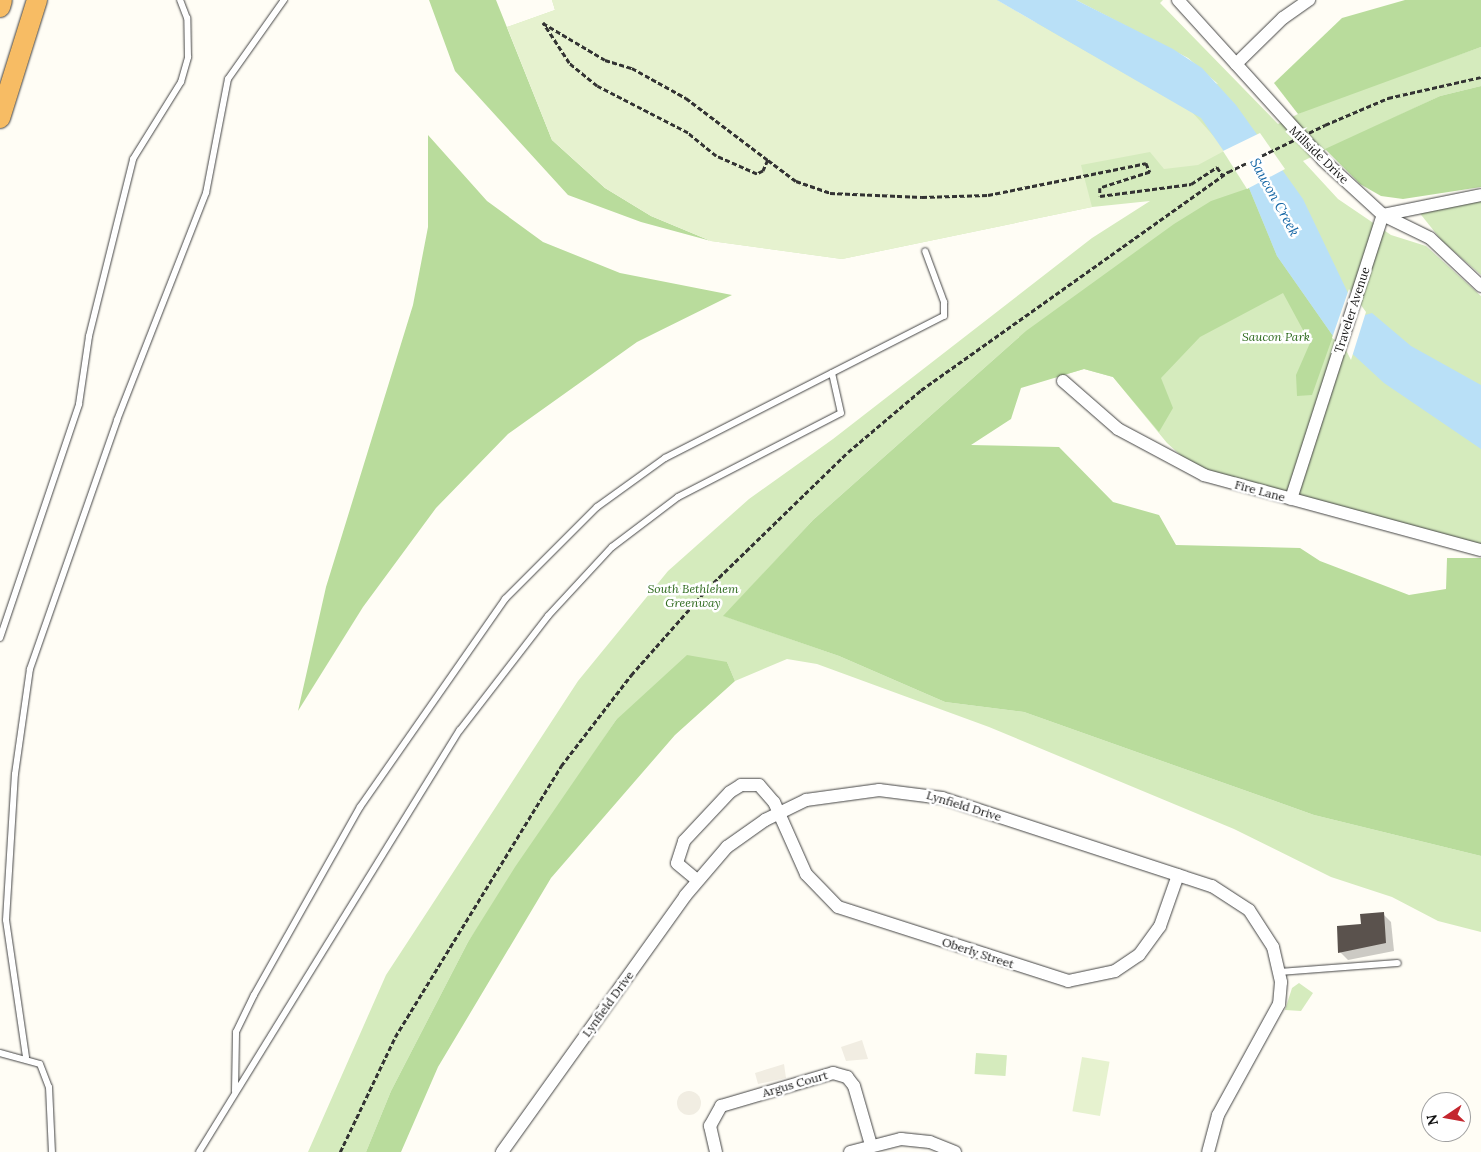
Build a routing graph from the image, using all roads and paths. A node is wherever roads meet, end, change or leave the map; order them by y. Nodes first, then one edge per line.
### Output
1 (2, 0) edge
2 (36, 0) edge
3 (180, 0) edge
4 (284, 0) edge
5 (1178, 0) edge
6 (1310, 0) edge
7 (0, 7) edge
8 (1236, 64) junction
9 (1481, 77) edge
10 (0, 118) edge
11 (768, 160) junction
12 (1223, 176) junction
13 (1481, 195) edge
14 (1383, 215) junction
15 (925, 251) dead end
16 (1481, 286) edge
17 (832, 373) junction
18 (1063, 382) dead end
19 (1290, 499) junction
20 (1481, 550) edge
21 (2, 628) edge
22 (0, 638) edge
23 (779, 812) junction
24 (1178, 875) junction
25 (697, 880) junction
26 (1398, 963) dead end
27 (1280, 972) junction
28 (0, 1053) edge
29 (26, 1057) junction
30 (235, 1091) junction
31 (871, 1146) junction
32 (52, 1152) edge
33 (199, 1152) edge
34 (340, 1152) edge
35 (502, 1152) edge
36 (716, 1152) edge
37 (850, 1152) edge
38 (955, 1152) edge
39 (1208, 1152) edge

1 - 7 highway
2 - 10 highway
3 - 21 lane
4 - 29 lane
5 - 8 street, Millside Drive
6 - 8 street
8 - 14 street, Millside Drive
9 - 12 path, bridge
11 - 11 path
11 - 12 path
12 - 34 path
13 - 14 street
14 - 16 street, Millside Drive
14 - 19 street, Traveler Avenue
15 - 17 lane
17 - 30 lane
17 - 30 lane
18 - 19 street, Fire Lane
19 - 20 street, Fire Lane
21 - 22 lane
23 - 24 street, Lynfield Drive
23 - 24 street, Oberly Street
23 - 25 street, Lynfield Drive
23 - 25 street, Oberly Street
24 - 27 street, Lynfield Drive
25 - 35 street, Lynfield Drive
26 - 27 lane
27 - 39 street, Lynfield Drive
28 - 29 lane
29 - 32 lane
30 - 33 lane
31 - 36 street, Argus Court
31 - 37 street
31 - 38 street

